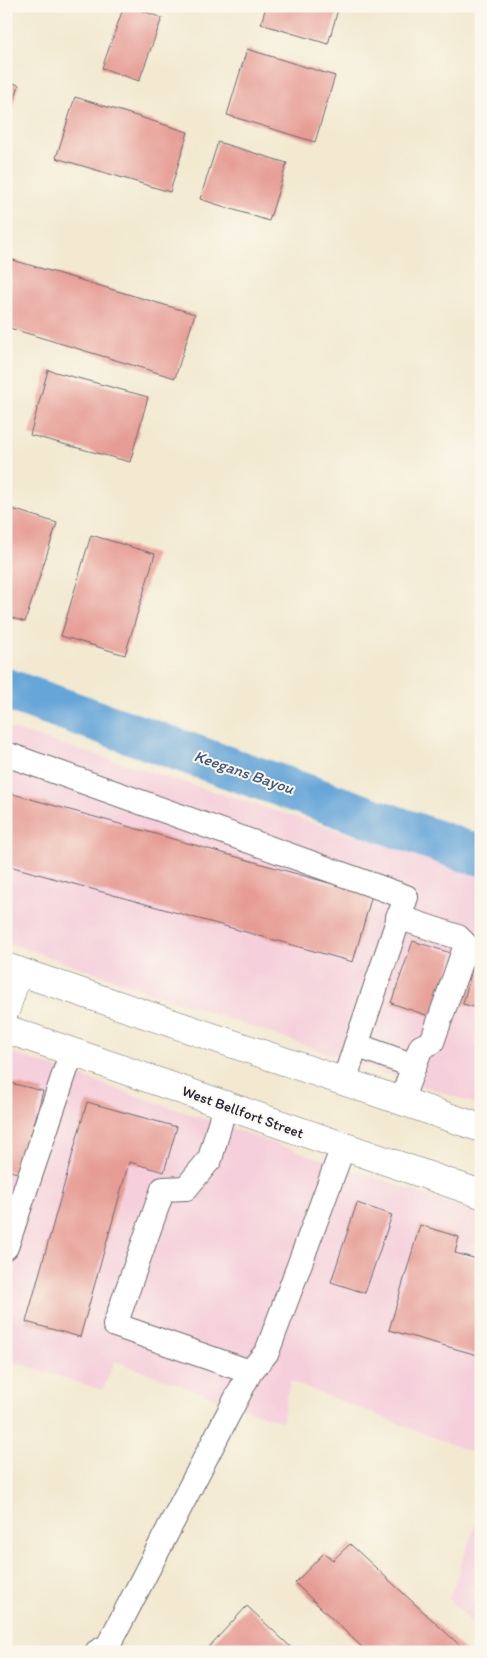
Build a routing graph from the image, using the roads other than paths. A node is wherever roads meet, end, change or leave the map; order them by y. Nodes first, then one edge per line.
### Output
1 (6, 754) edge
2 (398, 917) junction
3 (12, 969) edge
4 (6, 1009) edge
5 (6, 1030) edge
6 (356, 1045) junction
7 (72, 1051) junction
8 (414, 1066) junction
9 (344, 1081) junction
10 (401, 1101) junction
11 (225, 1105) junction
12 (481, 1128) edge
13 (343, 1147) junction
14 (481, 1194) edge
15 (6, 1247) edge
16 (250, 1372) junction
17 (97, 1652) edge

1 - 2 lane
2 - 6 lane
2 - 8 lane
3 - 4 main road
3 - 9 main road
5 - 7 main road, West Bellfort Street
6 - 8 lane
6 - 9 lane
7 - 11 main road, West Bellfort Street
7 - 15 lane
8 - 10 lane
9 - 10 main road
10 - 12 main road
11 - 13 main road, West Bellfort Street
11 - 16 lane
13 - 14 main road, West Bellfort Street
13 - 16 lane
16 - 17 lane

